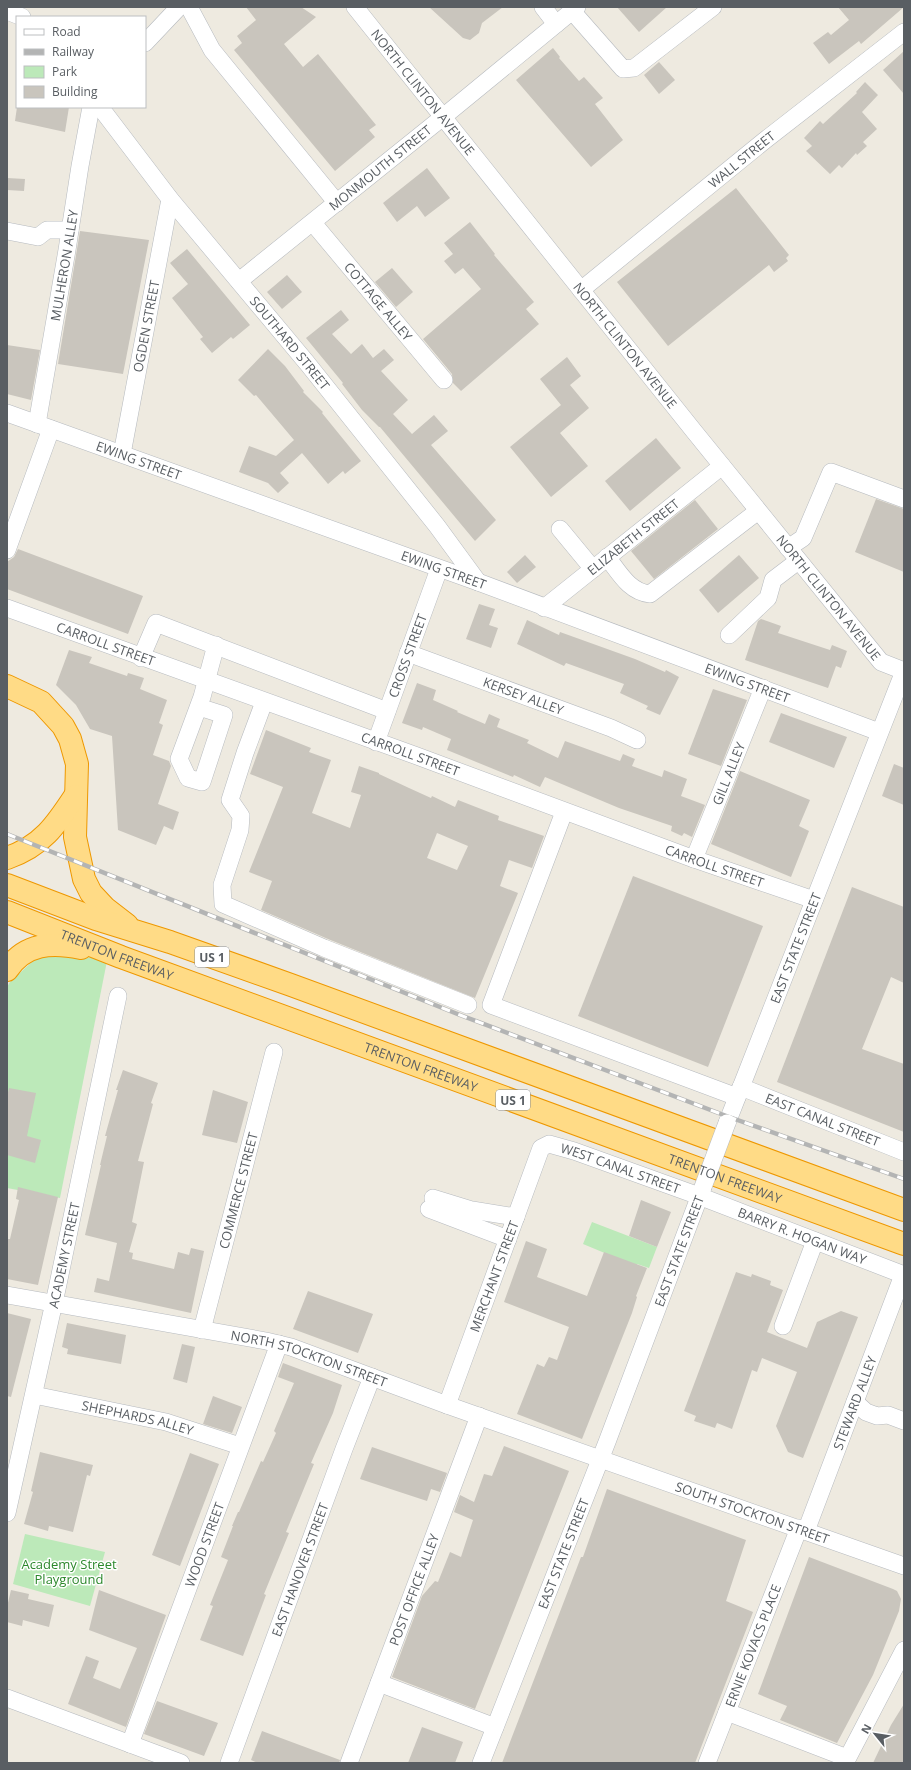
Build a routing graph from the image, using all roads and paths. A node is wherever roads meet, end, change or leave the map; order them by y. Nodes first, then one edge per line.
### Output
1 (179, 7) edge
2 (190, 7) edge
3 (356, 7) edge
4 (543, 7) edge
5 (713, 7) edge
6 (574, 9) edge
7 (7, 11) edge
8 (20, 16) edge
9 (556, 24) junction
10 (904, 32) edge
11 (146, 42) edge
12 (91, 108) edge
13 (101, 108) edge
14 (443, 117) junction
15 (170, 199) junction
16 (337, 203) junction
17 (313, 223) junction
18 (7, 230) edge
19 (70, 230) junction
20 (239, 281) junction
21 (581, 290) junction
22 (444, 380) dead end
23 (7, 413) edge
24 (44, 426) junction
25 (122, 454) junction
26 (722, 466) junction
27 (904, 500) edge
28 (758, 511) junction
29 (560, 529) dead end
30 (7, 550) edge
31 (793, 555) junction
32 (607, 557) junction
33 (439, 569) junction
34 (593, 569) junction
35 (478, 582) junction
36 (7, 608) edge
37 (544, 608) junction
38 (728, 635) dead end
39 (216, 645) junction
40 (408, 653) junction
41 (141, 658) junction
42 (904, 671) edge
43 (206, 681) junction
44 (7, 686) edge
45 (763, 688) junction
46 (264, 702) junction
47 (199, 707) dead end
48 (388, 711) junction
49 (879, 732) junction
50 (638, 740) dead end
51 (376, 742) junction
52 (75, 796) junction
53 (564, 812) junction
54 (7, 858) edge
55 (694, 859) junction
56 (7, 885) edge
57 (814, 900) junction
58 (7, 912) edge
59 (132, 930) junction
60 (121, 957) junction
61 (7, 970) edge
62 (118, 996) dead end
63 (468, 1005) dead end
64 (274, 1052) dead end
65 (739, 1092) junction
66 (541, 1148) joint
67 (904, 1152) edge
68 (701, 1192) junction
69 (904, 1210) edge
70 (516, 1217) junction
71 (508, 1239) junction
72 (815, 1241) junction
73 (904, 1244) edge
74 (904, 1275) edge
75 (7, 1295) edge
76 (54, 1304) junction
77 (783, 1326) dead end
78 (202, 1330) junction
79 (279, 1344) junction
80 (372, 1377) junction
81 (34, 1395) junction
82 (855, 1402) junction
83 (446, 1405) junction
84 (478, 1416) junction
85 (904, 1421) edge
86 (240, 1446) junction
87 (601, 1458) junction
88 (7, 1514) edge
89 (802, 1530) junction
90 (904, 1566) edge
91 (904, 1650) edge
92 (379, 1682) junction
93 (7, 1698) edge
94 (727, 1712) junction
95 (495, 1727) junction
96 (130, 1744) junction
97 (846, 1761) edge
98 (181, 1763) edge
99 (229, 1763) edge
100 (349, 1763) edge
101 (481, 1763) edge
102 (707, 1763) edge

1 - 11 street
2 - 16 street
3 - 14 street, NORTH CLINTON AVENUE
4 - 9 street
5 - 6 street
6 - 9 street, MONMOUTH STREET
7 - 8 street
9 - 14 street, MONMOUTH STREET
10 - 21 street, WALL STREET
12 - 19 street, MULHERON ALLEY
13 - 15 street, SOUTHARD STREET
14 - 16 street, MONMOUTH STREET
14 - 21 street, NORTH CLINTON AVENUE
15 - 20 street, SOUTHARD STREET
15 - 25 street, OGDEN STREET
16 - 17 street, MONMOUTH STREET
17 - 20 street, MONMOUTH STREET
17 - 22 street, COTTAGE ALLEY
18 - 19 street
19 - 24 street, MULHERON ALLEY
20 - 35 street, SOUTHARD STREET
21 - 26 street, NORTH CLINTON AVENUE
23 - 24 street, EWING STREET
24 - 25 street, EWING STREET
24 - 30 street, MULHERON ALLEY
25 - 33 street, EWING STREET
26 - 28 street, NORTH CLINTON AVENUE
26 - 32 street, ELIZABETH STREET
27 - 31 street
28 - 31 street, NORTH CLINTON AVENUE
28 - 32 street
29 - 34 street
31 - 38 street
31 - 42 street, NORTH CLINTON AVENUE
32 - 34 street, ELIZABETH STREET
33 - 35 street, EWING STREET
33 - 40 street, CROSS STREET
34 - 37 street, ELIZABETH STREET
35 - 37 street, EWING STREET
36 - 41 street, CARROLL STREET
37 - 45 street, EWING STREET
39 - 41 street
39 - 43 street
39 - 48 street
40 - 48 street, CROSS STREET
40 - 50 street, KERSEY ALLEY
41 - 43 street, CARROLL STREET
42 - 49 street, EAST STATE STREET
43 - 46 street, CARROLL STREET
43 - 47 street
44 - 52 highway
45 - 49 street, EWING STREET
45 - 55 street, GILL ALLEY
46 - 51 street, CARROLL STREET
46 - 63 street
48 - 51 street, CROSS STREET
49 - 57 street, EAST STATE STREET
51 - 53 street, CARROLL STREET
52 - 54 highway
52 - 59 highway
53 - 55 street, CARROLL STREET
53 - 65 street, EAST CANAL STREET
55 - 57 street, CARROLL STREET
56 - 59 highway, TRENTON FREEWAY / US 1
57 - 65 street, EAST STATE STREET
58 - 60 highway, TRENTON FREEWAY / US 1
59 - 69 highway, TRENTON FREEWAY / US 1
60 - 61 highway
60 - 73 highway, TRENTON FREEWAY / US 1
62 - 76 street, ACADEMY STREET
64 - 78 street, COMMERCE STREET
65 - 67 street, EAST CANAL STREET
65 - 68 street, EAST STATE STREET, bridge
66 - 68 street, WEST CANAL STREET
66 - 70 street, MERCHANT STREET
68 - 72 street, BARRY R. HOGAN WAY
68 - 87 street, EAST STATE STREET
70 - 71 street, MERCHANT STREET
70 - 71 street
71 - 83 street, MERCHANT STREET
72 - 74 street, BARRY R. HOGAN WAY
72 - 77 street
74 - 82 street, STEWARD ALLEY
75 - 76 street, NORTH STOCKTON STREET
76 - 78 street, NORTH STOCKTON STREET
76 - 81 street, ACADEMY STREET
78 - 79 street, NORTH STOCKTON STREET
79 - 80 street, NORTH STOCKTON STREET
79 - 86 street, WOOD STREET
80 - 83 street, NORTH STOCKTON STREET
80 - 99 street, EAST HANOVER STREET
81 - 86 street, SHEPHARDS ALLEY
81 - 88 street, ACADEMY STREET
82 - 85 street
82 - 89 street, STEWARD ALLEY
83 - 84 street, NORTH STOCKTON STREET
84 - 87 street, NORTH STOCKTON STREET
84 - 92 street, POST OFFICE ALLEY
86 - 96 street, WOOD STREET
87 - 89 street, SOUTH STOCKTON STREET
87 - 95 street, EAST STATE STREET
89 - 90 street, SOUTH STOCKTON STREET
89 - 94 street, ERNIE KOVACS PLACE
91 - 97 street
92 - 95 street
92 - 100 street, POST OFFICE ALLEY
93 - 96 street
94 - 97 street
94 - 102 street, ERNIE KOVACS PLACE
95 - 101 street, EAST STATE STREET
96 - 98 street

